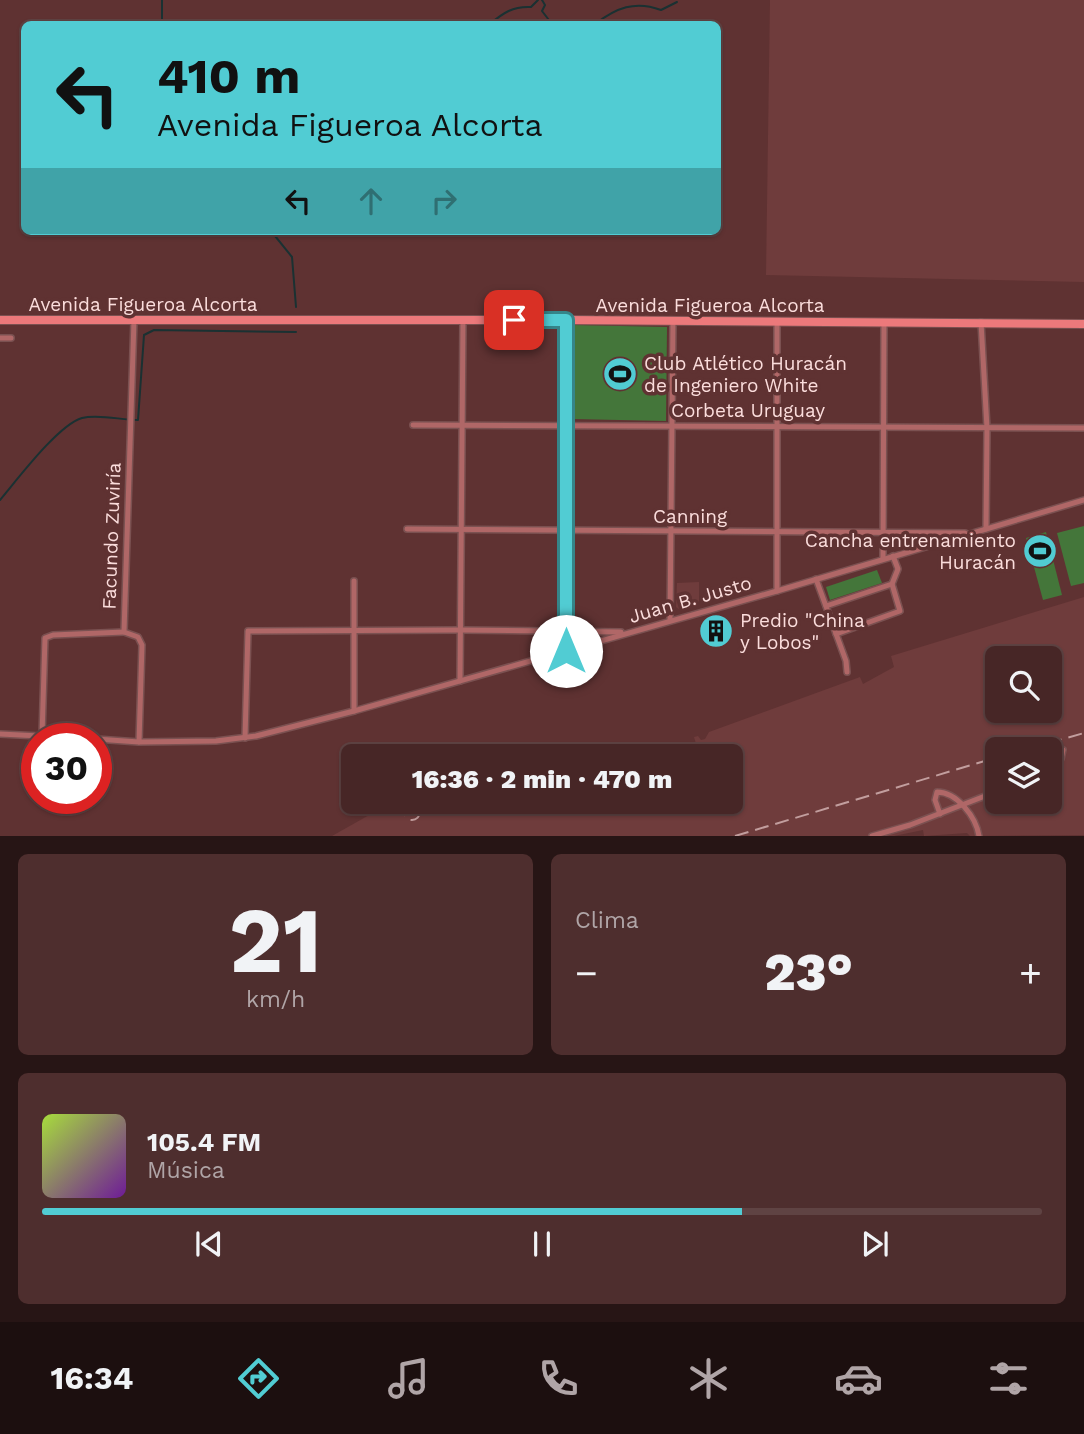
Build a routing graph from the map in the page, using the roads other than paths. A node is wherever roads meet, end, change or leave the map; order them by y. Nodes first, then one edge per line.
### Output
1 (0, 320) edge
2 (134, 320) junction
3 (463, 320) junction
4 (566, 320) junction
5 (673, 321) junction
6 (776, 321) junction
7 (884, 322) junction
8 (981, 322) junction
9 (1084, 324) edge
10 (0, 338) edge
11 (11, 338) dead end
12 (566, 424) junction
13 (413, 425) dead end
14 (461, 425) junction
15 (777, 425) junction
16 (672, 426) junction
17 (883, 427) junction
18 (987, 428) junction
19 (1084, 428) edge
20 (1084, 500) edge
21 (986, 529) junction
22 (407, 530) dead end
23 (461, 530) junction
24 (567, 530) junction
25 (671, 531) junction
26 (777, 532) junction
27 (883, 533) junction
28 (972, 533) junction
29 (893, 556) junction
30 (883, 559) junction
31 (816, 579) junction
32 (354, 581) dead end
33 (892, 584) junction
34 (777, 591) junction
35 (826, 606) junction
36 (670, 620) junction
37 (460, 630) junction
38 (355, 631) junction
39 (566, 631) junction
40 (124, 632) junction
41 (629, 633) junction
42 (836, 634) junction
43 (566, 651) junction
44 (847, 672) dead end
45 (460, 681) junction
46 (354, 711) junction
47 (42, 723) edge
48 (0, 734) edge
49 (21, 735) edge
50 (245, 738) junction
51 (112, 740) edge
52 (139, 742) junction
53 (1063, 750) dead end
54 (1062, 754) edge
55 (985, 796) edge
56 (962, 805) junction
57 (940, 814) junction
58 (872, 835) edge
59 (979, 835) edge

1 - 2 main road, Avenida Figueroa Alcorta
2 - 3 main road, Avenida Figueroa Alcorta
2 - 40 street, Facundo Zuviría
3 - 4 main road, Avenida Figueroa Alcorta
3 - 14 street
4 - 5 main road, Avenida Figueroa Alcorta
4 - 12 street
5 - 6 main road, Avenida Figueroa Alcorta
5 - 16 street
6 - 7 main road, Avenida Figueroa Alcorta
6 - 15 street
7 - 8 main road, Avenida Figueroa Alcorta
7 - 17 street
8 - 9 main road, Avenida Figueroa Alcorta
8 - 18 street
10 - 11 street
12 - 14 street, Corbeta Uruguay
12 - 16 street, Corbeta Uruguay
12 - 24 street
13 - 14 street, Corbeta Uruguay
14 - 23 street
15 - 16 street, Corbeta Uruguay
15 - 17 street, Corbeta Uruguay
15 - 26 street
16 - 25 street
17 - 18 street, Corbeta Uruguay
17 - 27 street
18 - 19 street, Corbeta Uruguay
18 - 21 street
20 - 21 street, Juan B. Justo
21 - 28 street, Juan B. Justo
22 - 23 street, Canning
23 - 24 street, Canning
23 - 37 street
24 - 25 street, Canning
24 - 39 street
25 - 26 street, Canning
25 - 36 street
26 - 27 street, Canning
26 - 34 street
27 - 28 street, Canning
27 - 30 street
28 - 29 street, Juan B. Justo
29 - 30 street, Juan B. Justo
29 - 33 street
30 - 31 street, Juan B. Justo
31 - 34 street, Juan B. Justo
31 - 35 street
32 - 38 street
33 - 35 street
33 - 42 street
34 - 36 street, Juan B. Justo
35 - 42 street
36 - 41 street, Juan B. Justo
37 - 38 street
37 - 39 street
37 - 45 street
38 - 46 street
38 - 50 street
39 - 41 street
39 - 43 street
40 - 47 street
40 - 52 street, Facundo Zuviría
41 - 43 street, Juan B. Justo
42 - 44 street
43 - 45 street, Juan B. Justo
45 - 46 street, Juan B. Justo
46 - 50 street, Juan B. Justo
48 - 49 street
50 - 52 street, Juan B. Justo
51 - 52 street, Juan B. Justo
53 - 54 street
55 - 56 street
56 - 57 street
56 - 57 street
56 - 59 street
57 - 58 street

